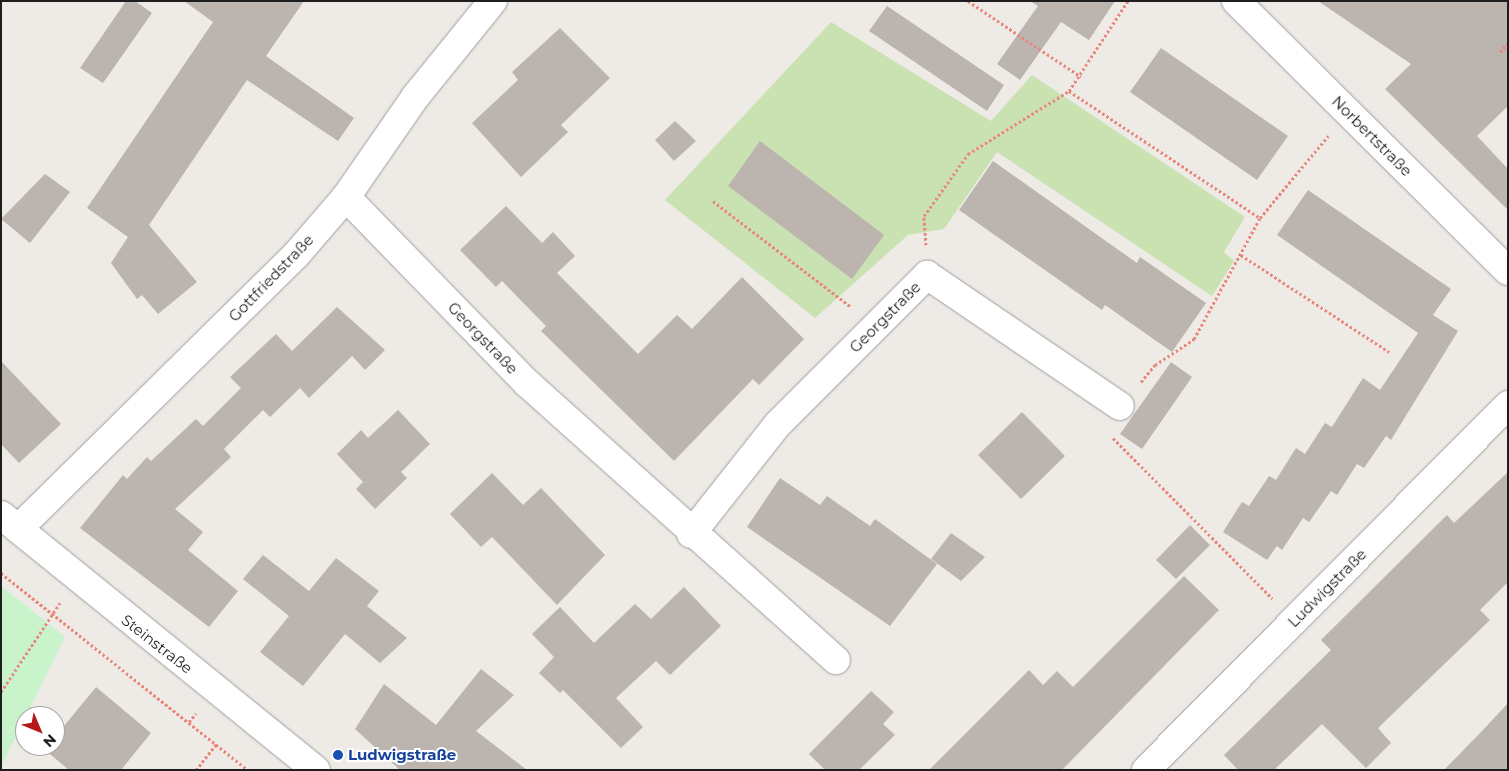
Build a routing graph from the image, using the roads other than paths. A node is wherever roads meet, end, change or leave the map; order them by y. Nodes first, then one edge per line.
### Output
1 (492, 1) edge
2 (1236, 1) edge
3 (346, 197) junction
4 (1508, 271) edge
5 (1508, 405) edge
6 (1120, 406) road end
7 (10, 522) edge
8 (691, 534) junction
9 (836, 660) dead end
10 (316, 770) edge
11 (1146, 770) edge

1 - 3 street, Gottfriedstraße
2 - 4 street, Norbertstraße
3 - 7 street, Gottfriedstraße
3 - 8 street, Georgstraße
5 - 11 street, Ludwigstraße
6 - 8 street, Georgstraße
7 - 10 street, Steinstraße
8 - 9 street, Georgstraße

